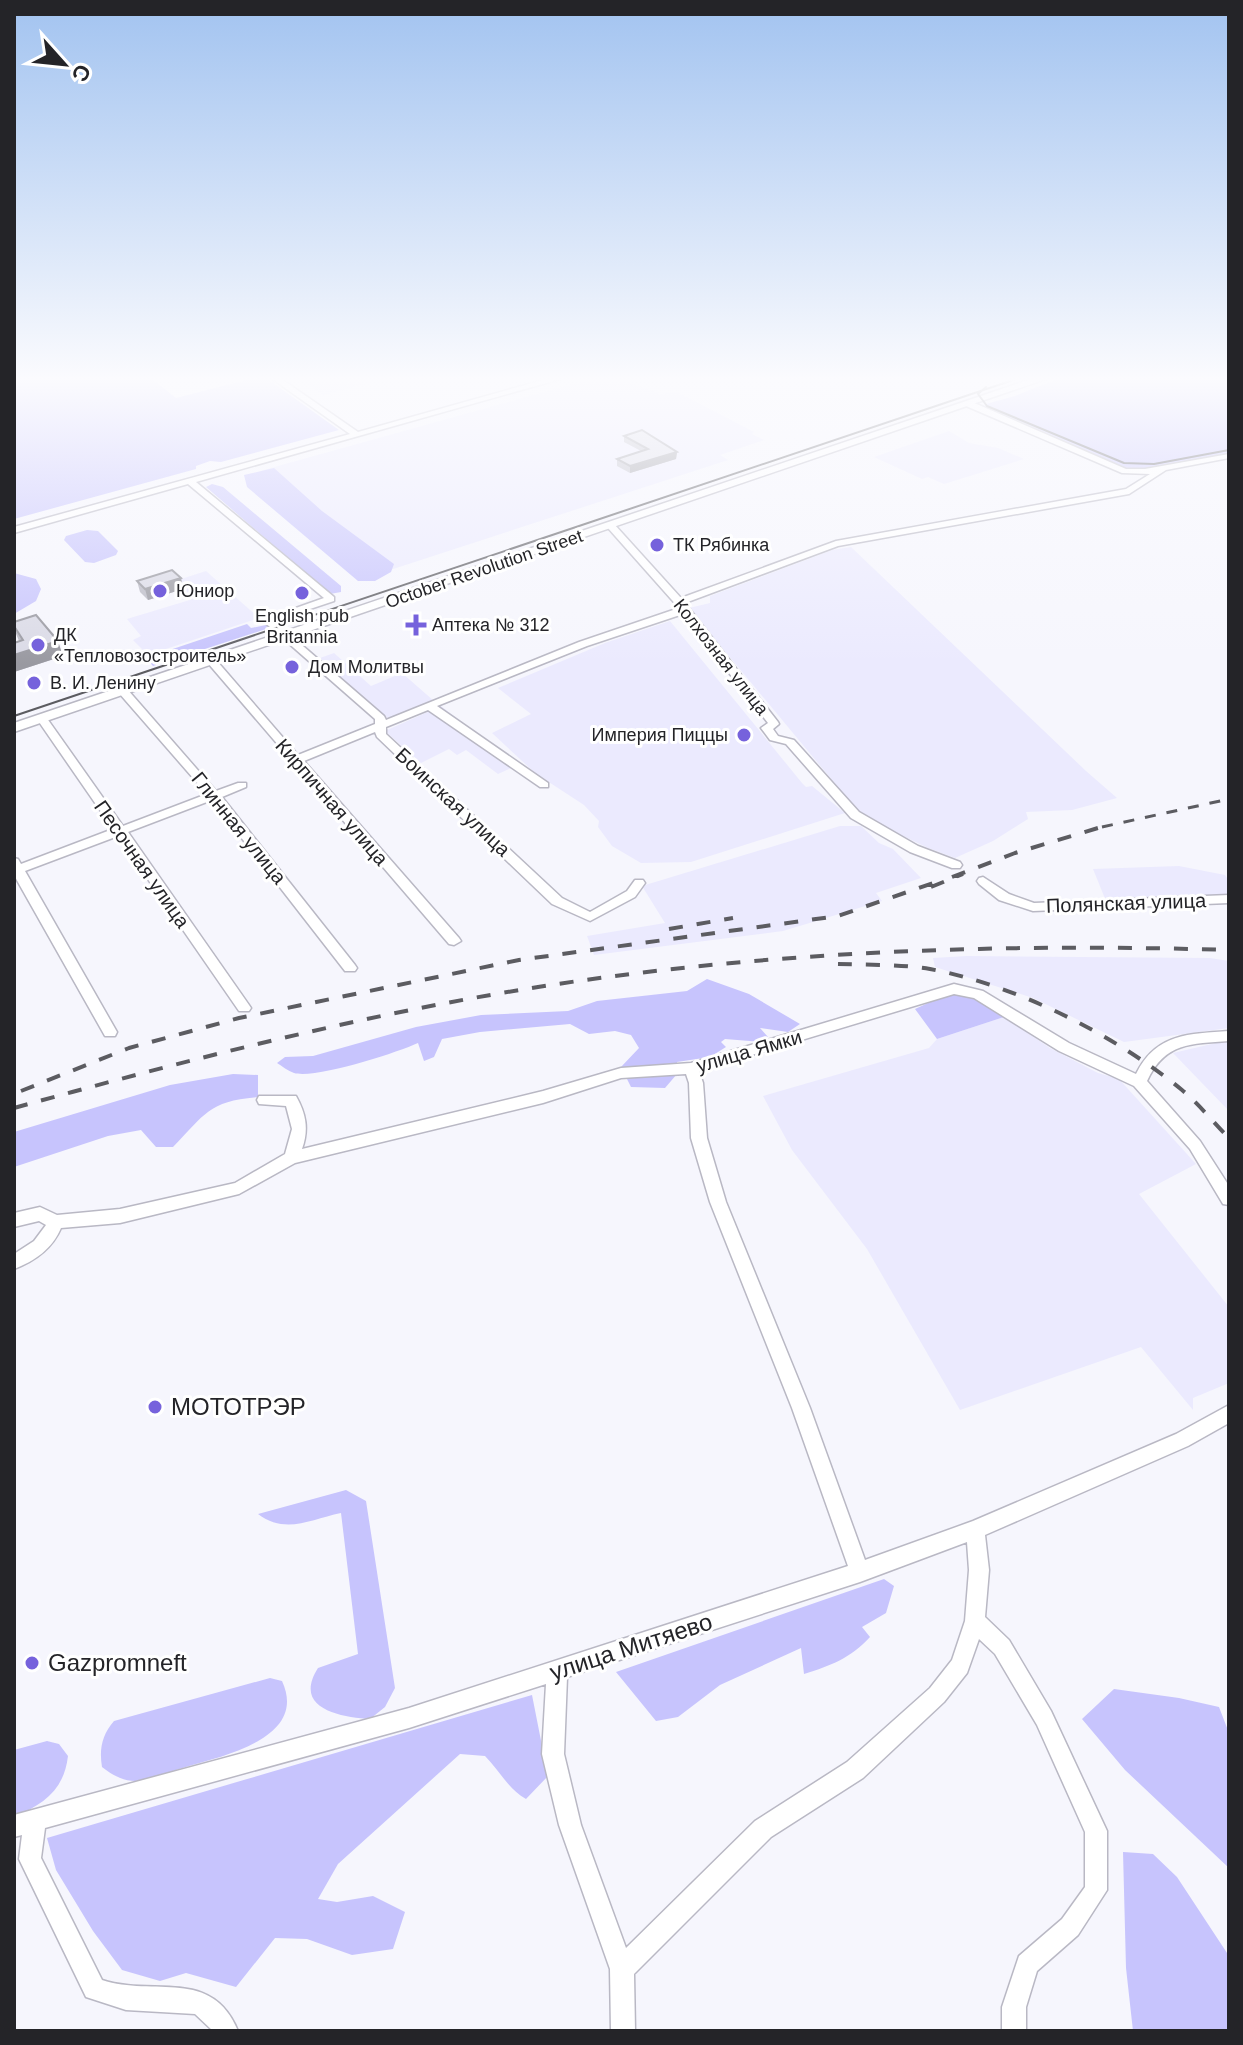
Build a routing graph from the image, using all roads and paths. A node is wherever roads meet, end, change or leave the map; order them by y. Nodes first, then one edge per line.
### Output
1 (221, 473) edge
2 (765, 473) edge
3 (1156, 473) edge
4 (191, 482) junction
5 (611, 526) junction
6 (14, 530) edge
7 (681, 606) junction
8 (285, 637) junction
9 (212, 662) junction
10 (123, 691) junction
11 (428, 705) junction
12 (42, 719) junction
13 (382, 727) junction
14 (14, 728) edge
15 (295, 760) junction
16 (242, 785) dead end
17 (544, 785) dead end
18 (214, 795) junction
19 (119, 832) junction
20 (956, 865) dead end
21 (15, 867) edge
22 (983, 881) dead end
23 (639, 883) dead end
24 (1229, 899) edge
25 (454, 941) dead end
26 (350, 968) dead end
27 (244, 1008) dead end
28 (110, 1032) dead end
29 (1229, 1036) edge
30 (691, 1068) junction
31 (1139, 1082) junction
32 (264, 1100) dead end
33 (291, 1158) junction
34 (1229, 1199) edge
35 (14, 1220) edge
36 (55, 1222) junction
37 (14, 1262) edge
38 (1229, 1413) edge
39 (975, 1530) junction
40 (860, 1572) junction
41 (975, 1621) junction
42 (557, 1671) junction
43 (25, 1824) edge
44 (622, 1969) junction
45 (226, 2031) edge
46 (623, 2031) edge
47 (1014, 2031) edge

1 - 4 street
2 - 5 main road, October Revolution Street
3 - 7 street
4 - 6 street
4 - 8 street
5 - 7 street, Колхозная улица
5 - 8 main road, October Revolution Street
7 - 11 street
7 - 20 street, Колхозная улица
8 - 9 main road, October Revolution Street
8 - 13 street, Боинская улица
9 - 10 main road, October Revolution Street
9 - 15 street, Кирпичная улица
10 - 12 main road, October Revolution Street
10 - 18 street, Глинная улица
11 - 13 street
11 - 17 street
12 - 14 main road, October Revolution Street
12 - 19 street, Песочная улица
13 - 15 street
13 - 23 street, Боинская улица
15 - 25 street, Кирпичная улица
16 - 18 street
18 - 19 street
18 - 26 street, Глинная улица
19 - 21 street
19 - 27 street, Песочная улица
21 - 28 street
22 - 24 street, Полянская улица
29 - 31 street
30 - 31 street, улица Ямки
30 - 33 street, улица Ямки
30 - 40 street
31 - 34 street
32 - 33 street
33 - 36 street, улица Ямки
35 - 36 street, улица Ямки
36 - 37 street
38 - 39 street, улица Митяево
39 - 40 street, улица Митяево
39 - 41 street
40 - 42 street, улица Митяево
41 - 44 street
41 - 47 street
42 - 43 street, улица Митяево
42 - 44 street
43 - 45 street
44 - 46 street

